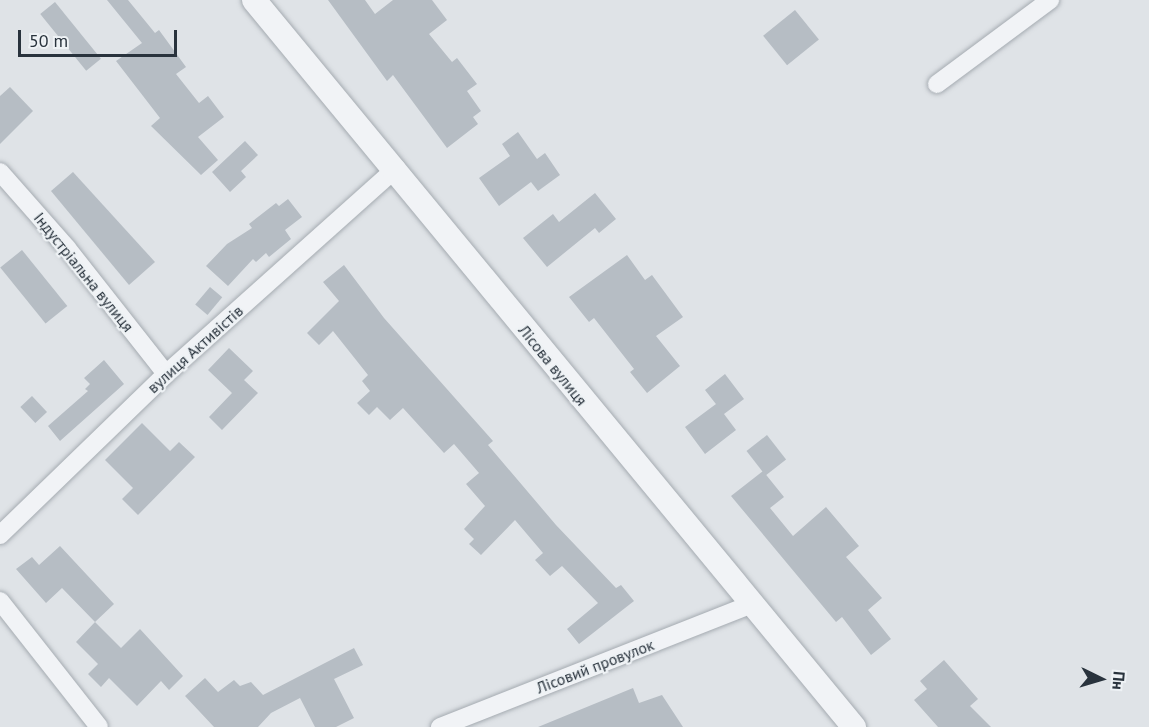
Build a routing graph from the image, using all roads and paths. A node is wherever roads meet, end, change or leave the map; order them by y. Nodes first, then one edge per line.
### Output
1 (254, 0) edge
2 (1050, 0) edge
3 (938, 84) dead end
4 (396, 168) junction
5 (0, 172) edge
6 (166, 374) junction
7 (0, 535) edge
8 (0, 600) edge
9 (750, 605) junction
10 (99, 727) edge
11 (440, 727) edge
12 (854, 727) edge

1 - 4 street, Лісова вулиця
2 - 3 street
4 - 6 street, вулиця Активістів
4 - 9 street, Лісова вулиця
5 - 6 street, Індустріальна вулиця
6 - 7 street, вулиця Активістів
8 - 10 street
9 - 11 street, Лісовий провулок
9 - 12 street, Лісова вулиця

